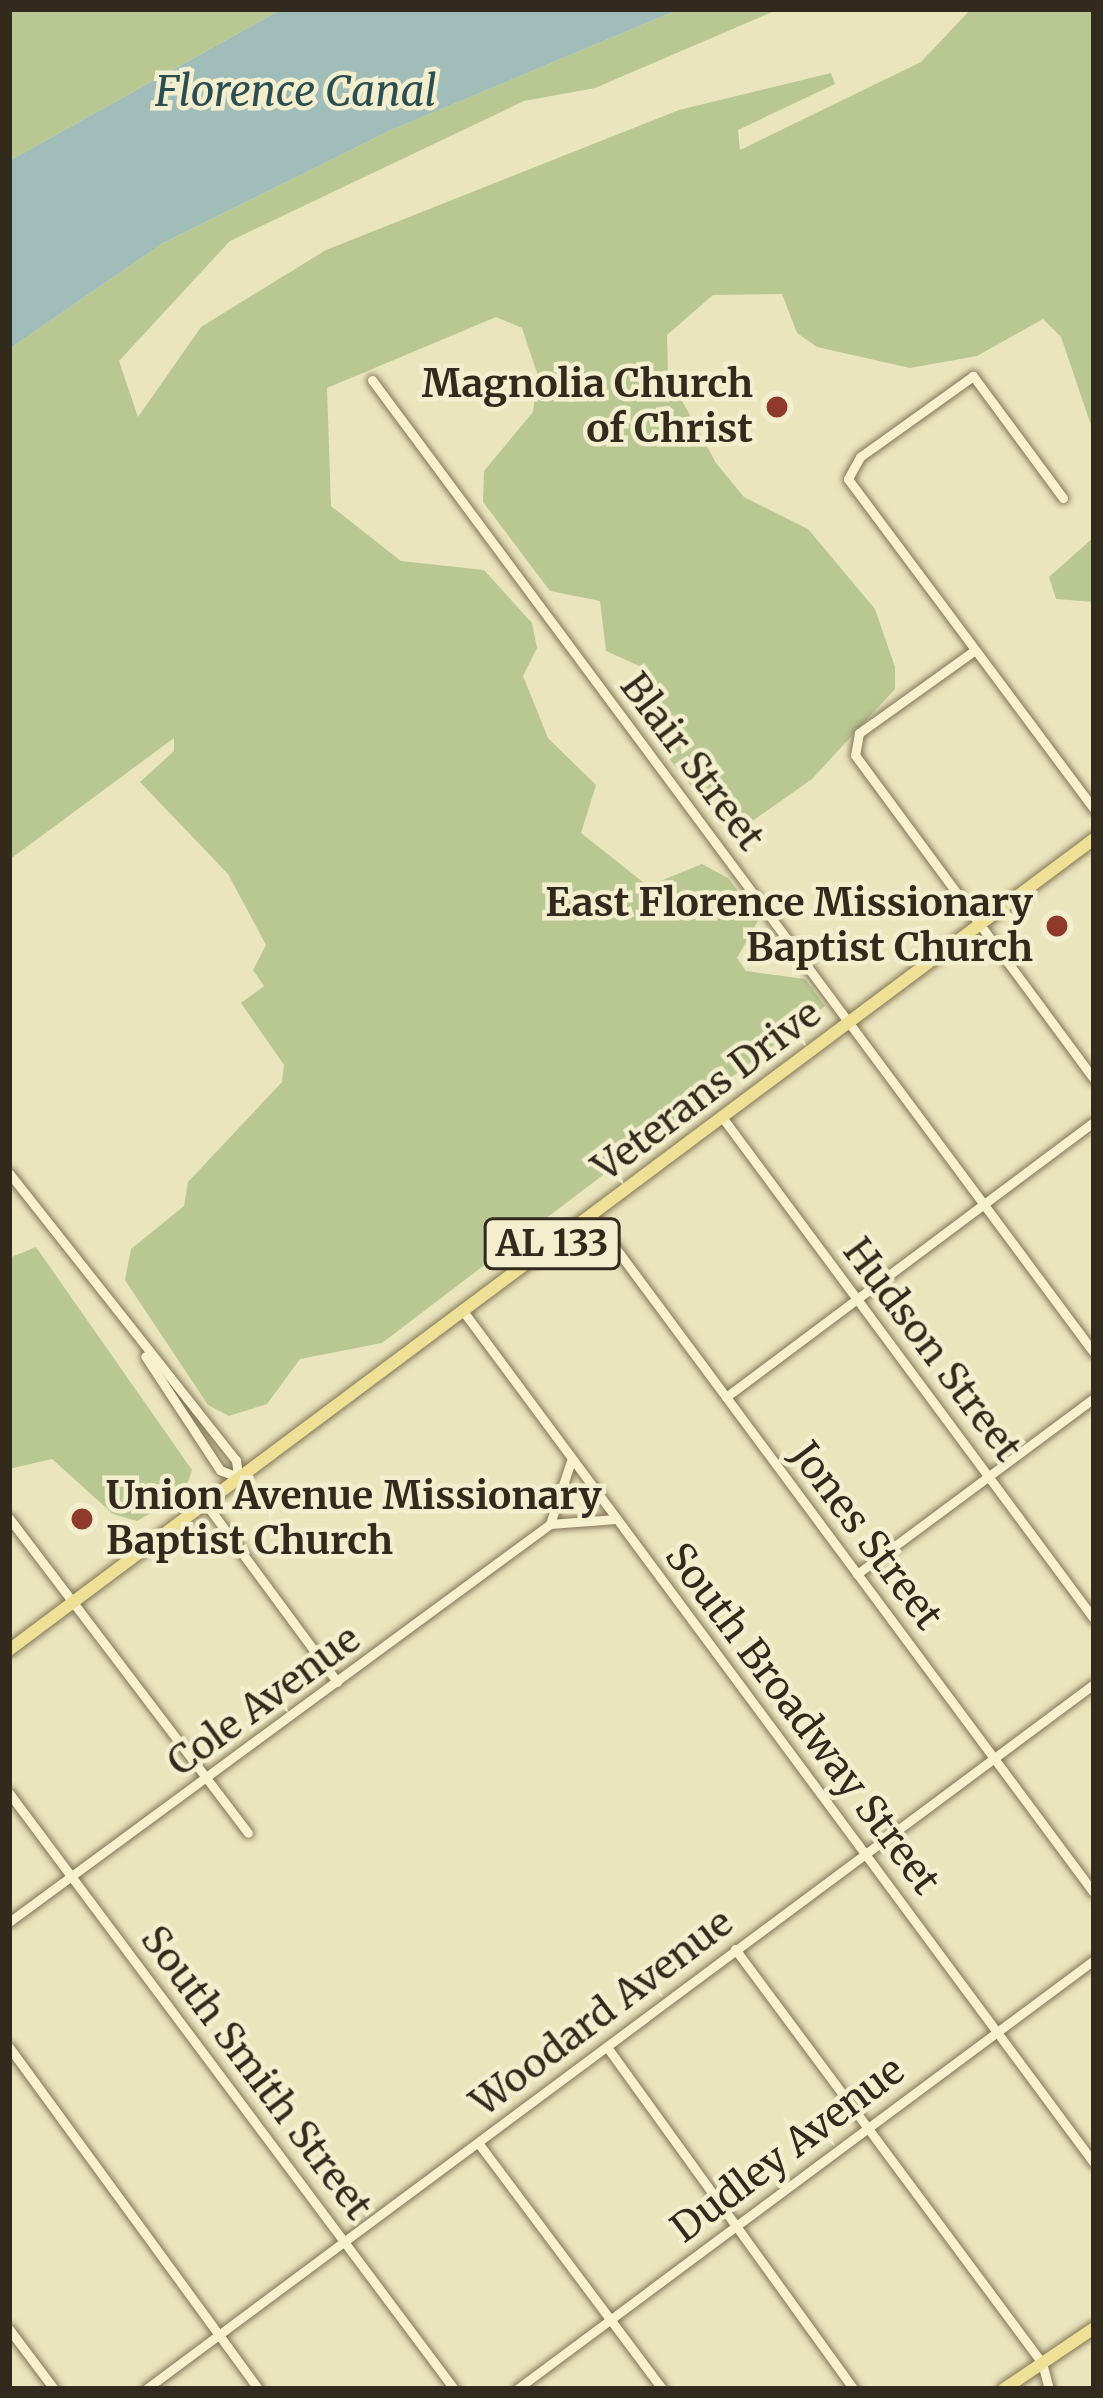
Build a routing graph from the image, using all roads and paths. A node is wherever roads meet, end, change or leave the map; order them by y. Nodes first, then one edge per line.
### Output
1 (372, 380) dead end
2 (1063, 498) dead end
3 (975, 650) junction
4 (1094, 809) edge
5 (1094, 838) edge
6 (981, 924) junction
7 (849, 1023) junction
8 (1094, 1079) edge
9 (722, 1117) junction
10 (1094, 1122) edge
11 (9, 1173) edge
12 (984, 1204) junction
13 (590, 1215) junction
14 (857, 1299) junction
15 (463, 1311) junction
16 (1094, 1352) edge
17 (145, 1356) junction
18 (726, 1397) junction
19 (1094, 1398) edge
20 (566, 1450) junction
21 (988, 1476) junction
22 (238, 1477) junction
23 (206, 1504) junction
24 (9, 1517) edge
25 (617, 1519) junction
26 (550, 1524) junction
27 (857, 1574) junction
28 (73, 1604) junction
29 (1094, 1619) edge
30 (9, 1650) edge
31 (337, 1682) junction
32 (1094, 1684) edge
33 (994, 1759) junction
34 (204, 1779) junction
35 (9, 1793) edge
36 (248, 1833) dead end
37 (864, 1852) junction
38 (73, 1879) junction
39 (1094, 1893) edge
40 (9, 1922) edge
41 (735, 1948) junction
42 (1094, 1960) edge
43 (997, 2032) junction
44 (9, 2047) edge
45 (607, 2047) junction
46 (868, 2128) junction
47 (479, 2144) junction
48 (1094, 2163) edge
49 (736, 2226) junction
50 (345, 2243) junction
51 (610, 2320) junction
52 (1094, 2328) edge
53 (9, 2329) edge
54 (218, 2336) junction
55 (1042, 2363) junction
56 (54, 2389) edge
57 (146, 2389) edge
58 (257, 2389) edge
59 (454, 2389) edge
60 (517, 2389) edge
61 (662, 2389) edge
62 (854, 2389) edge
63 (1004, 2389) edge
64 (1049, 2389) edge

1 - 7 street, Blair Street
2 - 3 street
3 - 4 street
3 - 6 street
5 - 6 main road, Veterans Drive / AL 133
6 - 7 main road, Veterans Drive / AL 133
6 - 8 street
7 - 9 main road, Veterans Drive / AL 133
7 - 12 street, Blair Street
9 - 13 main road, Veterans Drive / AL 133
9 - 14 street, Hudson Street
10 - 12 street
11 - 17 street
12 - 14 street
12 - 16 street, Blair Street
13 - 15 main road, Veterans Drive / AL 133
13 - 18 street, Jones Street
14 - 18 street
14 - 21 street, Hudson Street
15 - 20 street, South Broadway Street
15 - 22 main road, Veterans Drive / AL 133
17 - 22 street
17 - 22 street
18 - 27 street, Jones Street
19 - 21 street
20 - 25 street, South Broadway Street
20 - 26 street
21 - 27 street
21 - 29 street, Hudson Street
22 - 23 main road, Veterans Drive / AL 133
23 - 28 main road, Veterans Drive / AL 133
23 - 31 street
24 - 28 street
25 - 26 street
25 - 37 street, South Broadway Street
26 - 31 street, Cole Avenue
27 - 33 street, Jones Street
28 - 30 main road, Veterans Drive / AL 133
28 - 34 street
31 - 34 street, Cole Avenue
32 - 33 street, Woodard Avenue
33 - 37 street, Woodard Avenue
33 - 39 street, Jones Street
34 - 36 street
34 - 38 street, Cole Avenue
35 - 38 street, South Smith Street
37 - 41 street, Woodard Avenue
37 - 43 street, South Broadway Street
38 - 40 street, Cole Avenue
38 - 50 street, South Smith Street
41 - 45 street, Woodard Avenue
41 - 46 street
42 - 43 street, Dudley Avenue
43 - 46 street, Dudley Avenue
43 - 48 street, South Broadway Street
44 - 54 street
45 - 47 street, Woodard Avenue
45 - 49 street
46 - 49 street, Dudley Avenue
46 - 55 street
47 - 50 street, Woodard Avenue
47 - 51 street
49 - 51 street, Dudley Avenue
49 - 62 street
50 - 54 street, Woodard Avenue
50 - 59 street, South Smith Street
51 - 60 street, Dudley Avenue
51 - 61 street
52 - 55 main road
53 - 56 street
54 - 57 street, Woodard Avenue
54 - 58 street
55 - 63 main road
55 - 64 street

